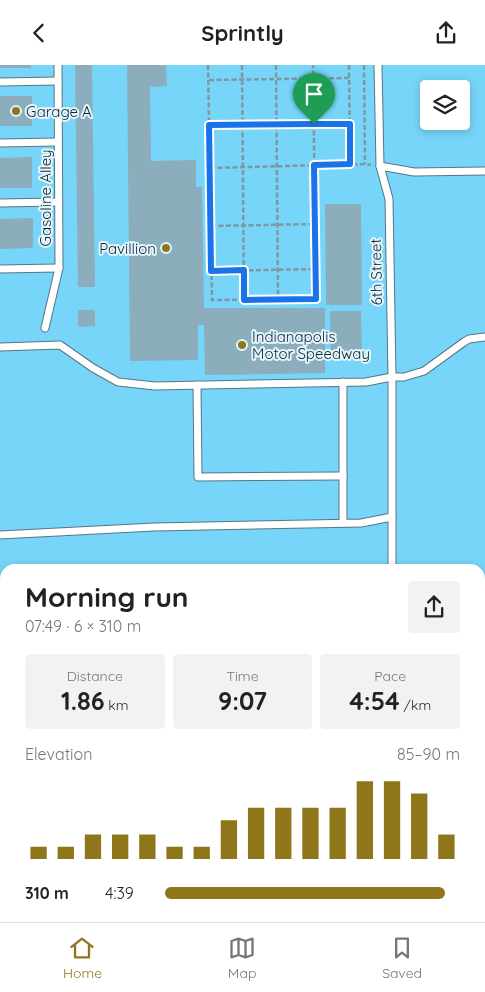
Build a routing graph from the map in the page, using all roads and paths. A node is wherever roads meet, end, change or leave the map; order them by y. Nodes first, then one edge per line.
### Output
1 (58, 65) edge
2 (208, 65) edge
3 (242, 65) edge
4 (276, 65) edge
5 (313, 65) edge
6 (349, 65) edge
7 (364, 65) edge
8 (378, 65) edge
9 (349, 78) junction
10 (313, 79) junction
11 (208, 80) junction
12 (242, 80) junction
13 (276, 80) junction
14 (58, 81) junction
15 (0, 82) edge
16 (276, 124) junction
17 (314, 124) junction
18 (350, 124) junction
19 (209, 125) junction
20 (242, 125) junction
21 (58, 142) junction
22 (0, 143) edge
23 (350, 164) junction
24 (365, 164) junction
25 (314, 165) junction
26 (277, 166) junction
27 (380, 166) junction
28 (243, 167) junction
29 (210, 168) junction
30 (485, 171) edge
31 (58, 202) junction
32 (0, 203) edge
33 (315, 224) junction
34 (244, 225) junction
35 (277, 225) junction
36 (210, 226) junction
37 (59, 268) junction
38 (0, 269) edge
39 (278, 269) junction
40 (315, 269) junction
41 (244, 270) junction
42 (211, 271) junction
43 (278, 299) junction
44 (244, 300) junction
45 (45, 328) dead end
46 (485, 337) edge
47 (0, 347) edge
48 (392, 377) junction
49 (343, 383) junction
50 (197, 385) junction
51 (343, 476) junction
52 (392, 517) junction
53 (343, 523) junction
54 (0, 535) edge
55 (392, 564) edge

1 - 14 lane, Gasoline Alley
2 - 11 path
3 - 12 path
4 - 13 path
5 - 10 path
6 - 9 path
7 - 24 path
8 - 27 lane, 6th Street
9 - 10 path
9 - 18 path
10 - 13 path
10 - 17 path
11 - 12 path
11 - 19 path
12 - 13 path
12 - 20 path
13 - 16 path
14 - 15 lane
14 - 21 lane, Gasoline Alley
16 - 17 path
16 - 20 path
16 - 26 path
17 - 18 path
17 - 25 path
18 - 23 path
19 - 20 path
19 - 29 path
20 - 28 path
21 - 22 lane
21 - 31 lane, Gasoline Alley
23 - 24 path
23 - 25 path
24 - 27 path
25 - 26 path
25 - 33 path
26 - 28 path
26 - 35 path
27 - 30 lane
27 - 48 lane, 6th Street
28 - 29 path
28 - 34 path
29 - 36 path
31 - 32 lane
31 - 37 lane, Gasoline Alley
33 - 35 path
33 - 40 path
34 - 35 path
34 - 36 path
34 - 41 path
35 - 39 path
36 - 42 path
37 - 38 lane
37 - 45 lane, Gasoline Alley
39 - 40 path
39 - 41 path
39 - 43 path
40 - 43 path
41 - 42 path
41 - 44 path
42 - 44 path
43 - 44 path
46 - 48 lane
47 - 50 lane
48 - 49 lane
48 - 52 lane, 6th Street
49 - 50 lane
49 - 51 lane
50 - 51 lane
51 - 53 lane
52 - 53 lane
52 - 55 lane, 6th Street
53 - 54 lane

